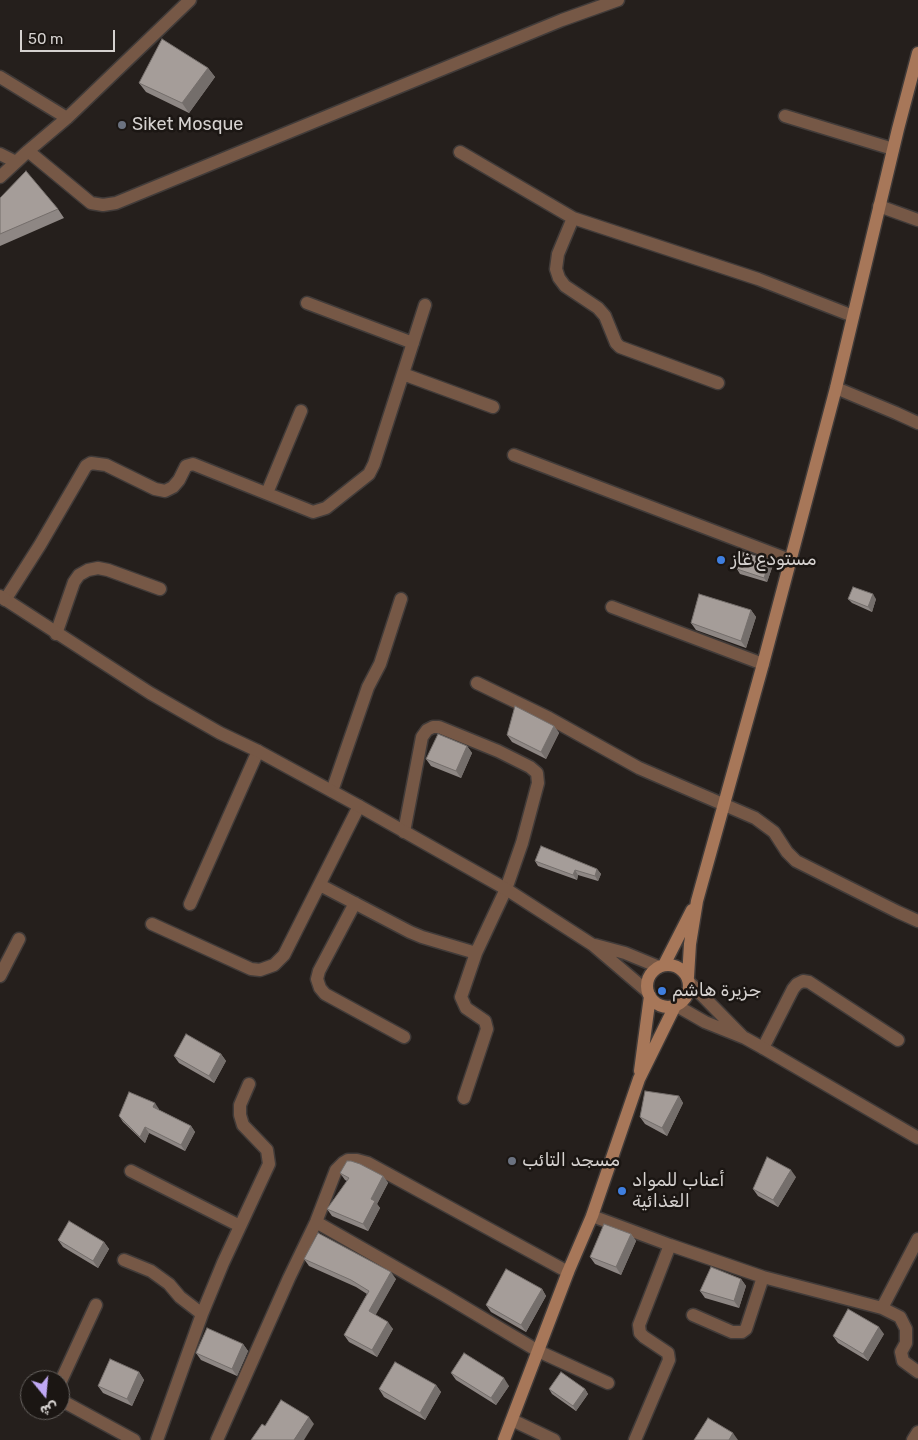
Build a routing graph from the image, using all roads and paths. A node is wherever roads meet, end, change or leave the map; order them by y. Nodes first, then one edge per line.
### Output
1 (190, 0) edge
2 (618, 0) edge
3 (918, 53) edge
4 (0, 77) edge
5 (785, 116) dead end
6 (67, 118) junction
7 (893, 149) junction
8 (28, 151) junction
9 (460, 152) dead end
10 (0, 154) edge
11 (16, 162) junction
12 (0, 177) edge
13 (879, 206) junction
14 (573, 218) junction
15 (918, 220) edge
16 (307, 303) dead end
17 (425, 305) dead end
18 (853, 316) junction
19 (413, 343) junction
20 (403, 374) junction
21 (718, 383) dead end
22 (836, 388) junction
23 (493, 407) dead end
24 (301, 411) dead end
25 (918, 423) edge
26 (514, 455) dead end
27 (267, 493) junction
28 (790, 560) junction
29 (160, 590) dead end
30 (3, 598) edge
31 (401, 599) dead end
32 (612, 607) dead end
33 (56, 634) junction
34 (763, 664) junction
35 (477, 683) dead end
36 (258, 751) junction
37 (332, 791) junction
38 (723, 804) junction
39 (359, 806) junction
40 (404, 832) junction
41 (320, 885) junction
42 (506, 889) junction
43 (697, 901) junction
44 (354, 903) junction
45 (190, 904) dead end
46 (918, 921) edge
47 (152, 924) dead end
48 (19, 939) dead end
49 (593, 944) junction
50 (476, 952) junction
51 (661, 966) junction
52 (0, 976) edge
53 (689, 979) junction
54 (649, 994) junction
55 (676, 1006) junction
56 (404, 1037) dead end
57 (745, 1038) junction
58 (898, 1040) dead end
59 (764, 1048) junction
60 (640, 1079) junction
61 (249, 1084) dead end
62 (464, 1098) dead end
63 (918, 1138) edge
64 (131, 1171) dead end
65 (592, 1216) junction
66 (316, 1222) junction
67 (240, 1226) junction
68 (918, 1239) edge
69 (670, 1245) junction
70 (124, 1260) dead end
71 (568, 1272) junction
72 (763, 1277) junction
73 (96, 1305) dead end
74 (882, 1308) junction
75 (202, 1314) junction
76 (693, 1315) dead end
77 (538, 1351) junction
78 (66, 1370) edge
79 (918, 1372) edge
80 (608, 1383) dead end
81 (70, 1405) edge
82 (512, 1420) junction
83 (918, 1432) edge
84 (134, 1440) edge
85 (157, 1440) edge
86 (217, 1440) edge
87 (504, 1440) edge
88 (554, 1440) edge
89 (635, 1440) edge
90 (913, 1440) edge

1 - 6 street
2 - 8 street
3 - 7 main road
4 - 6 street
5 - 7 street
6 - 8 street
7 - 13 main road
8 - 11 street
9 - 14 street
10 - 11 street
11 - 12 street
13 - 15 street
13 - 18 main road
14 - 18 street
14 - 21 street
16 - 19 street
17 - 19 street
18 - 22 main road
19 - 20 street
20 - 23 street
20 - 27 street
22 - 25 street
22 - 28 main road
24 - 27 street
26 - 28 street
27 - 30 street
28 - 34 main road
29 - 33 street
30 - 33 street
31 - 37 street
32 - 34 street
33 - 36 street
34 - 38 main road
35 - 38 street
36 - 37 street
36 - 45 street
37 - 39 street
38 - 43 main road
38 - 46 street
39 - 40 street
39 - 41 street
40 - 42 street
40 - 42 street
41 - 44 street
41 - 47 street
42 - 49 street
42 - 50 street
43 - 51 main road
43 - 53 main road
44 - 50 street
44 - 56 street
48 - 52 street
49 - 51 street
49 - 54 street
50 - 62 street
51 - 53 main road
51 - 54 main road
53 - 55 main road
53 - 57 street
54 - 55 main road
54 - 60 main road
55 - 57 street
55 - 60 main road
57 - 59 street
58 - 59 street
59 - 63 street
60 - 65 main road
61 - 67 street
64 - 67 street
65 - 69 street
65 - 71 main road
66 - 71 street
66 - 77 street
66 - 86 street
67 - 75 street
68 - 74 street
69 - 72 street
69 - 89 street
70 - 75 street
71 - 77 main road
72 - 74 street
72 - 76 street
73 - 78 street
74 - 79 street
75 - 85 street
77 - 80 street
77 - 82 main road
81 - 84 street
82 - 87 main road
82 - 88 street
83 - 90 street

